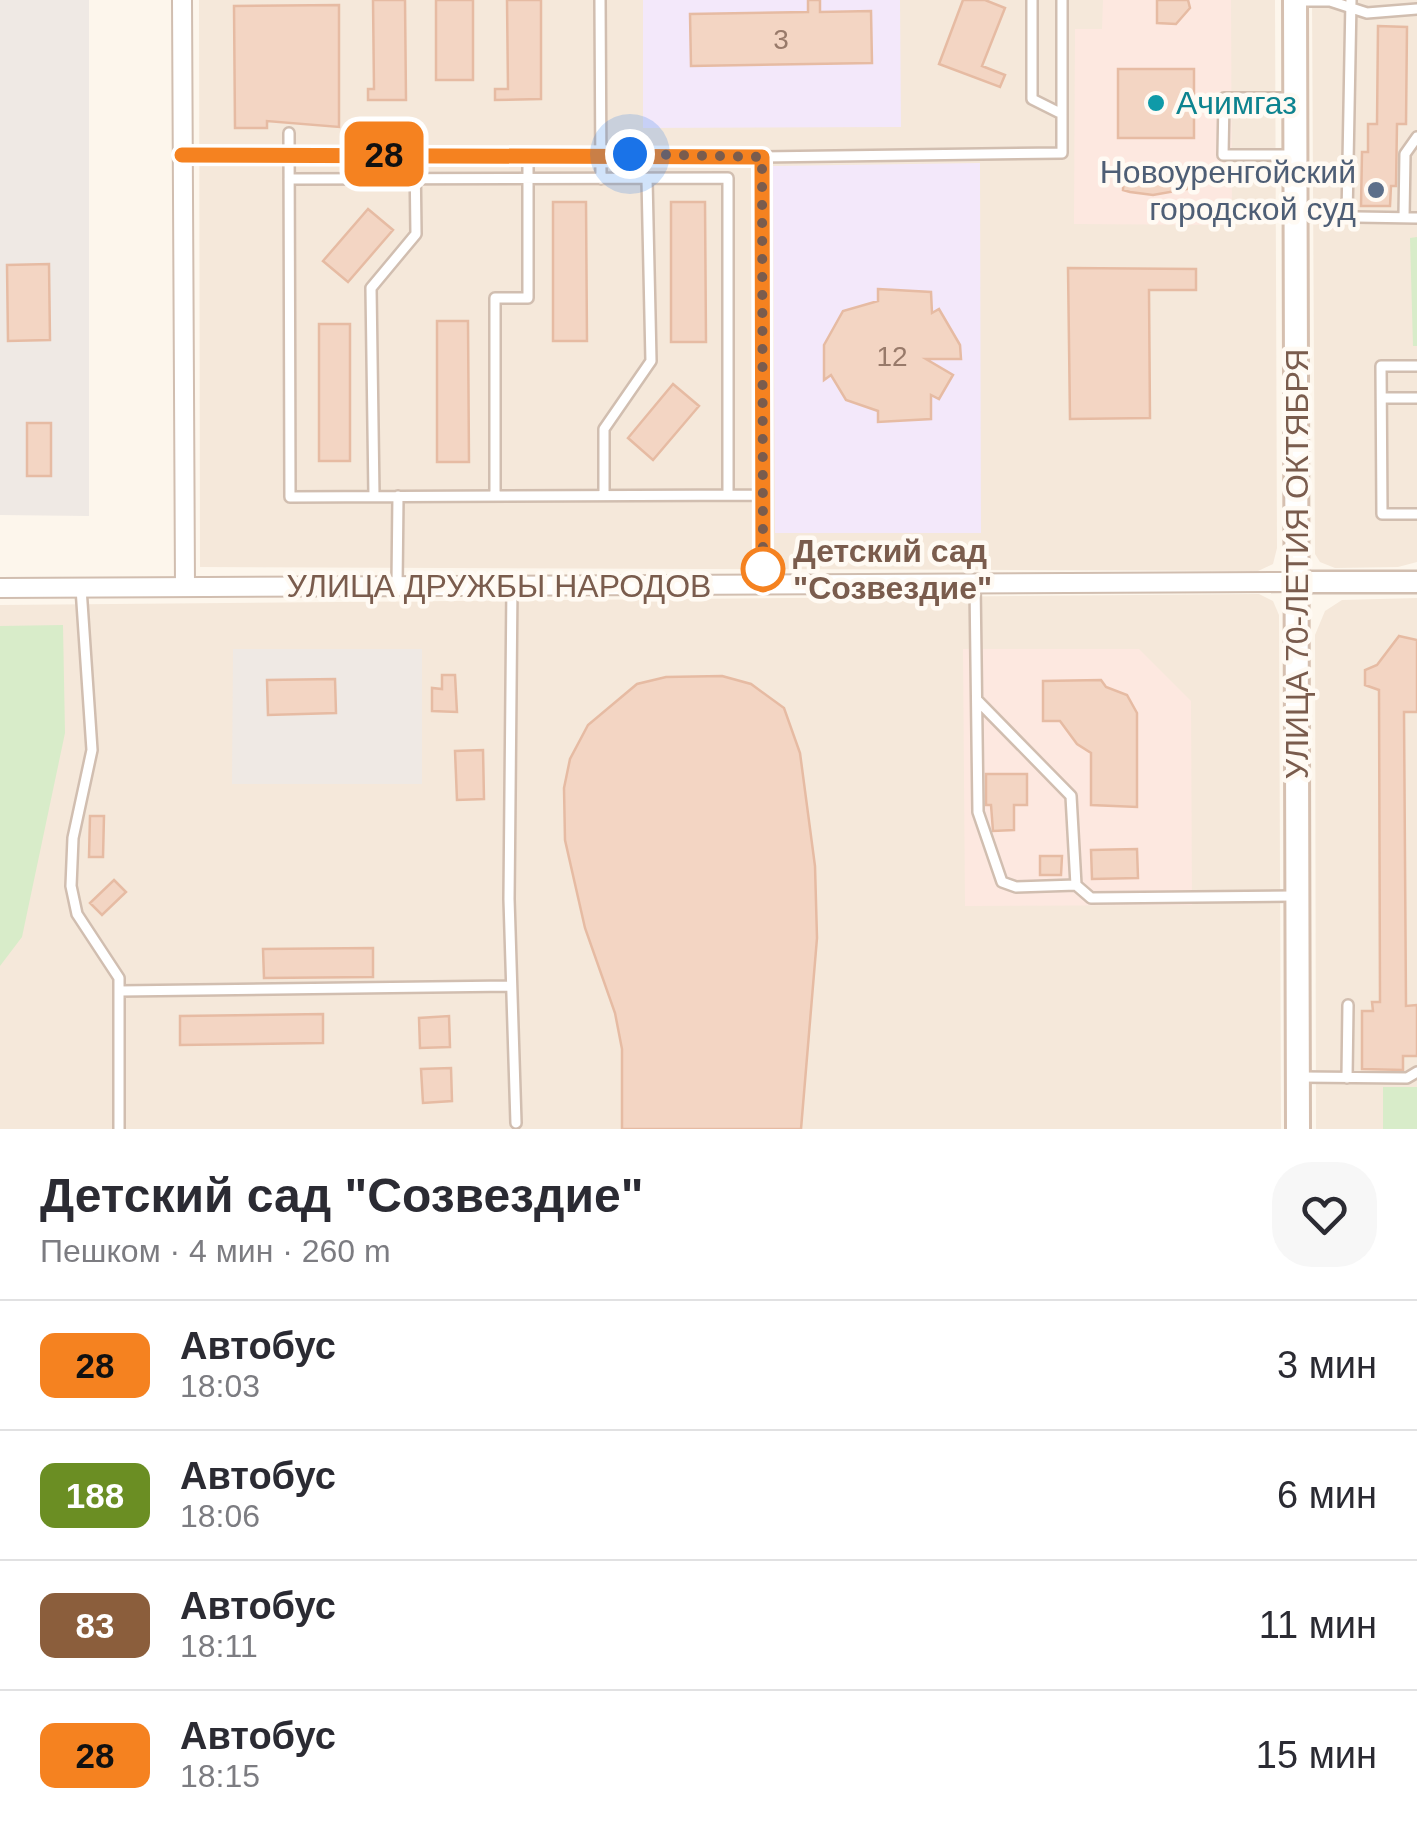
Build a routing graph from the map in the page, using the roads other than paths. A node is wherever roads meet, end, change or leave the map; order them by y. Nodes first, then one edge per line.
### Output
1 (182, 0) edge
2 (600, 0) edge
3 (1032, 0) edge
4 (1062, 0) edge
5 (1295, 0) edge
6 (1351, 4) edge
7 (1417, 8) edge
8 (1295, 98) junction
9 (1062, 114) junction
10 (289, 133) dead end
11 (1417, 137) edge
12 (289, 154) junction
13 (600, 154) junction
14 (182, 155) junction
15 (415, 155) junction
16 (528, 155) junction
17 (1296, 155) junction
18 (762, 157) junction
19 (289, 179) junction
20 (415, 179) junction
21 (528, 179) junction
22 (600, 179) junction
23 (647, 179) junction
24 (1296, 216) junction
25 (1347, 217) junction
26 (1404, 217) junction
27 (1417, 218) edge
28 (1417, 366) edge
29 (1382, 398) junction
30 (1417, 398) edge
31 (728, 495) junction
32 (763, 495) junction
33 (374, 496) junction
34 (398, 496) junction
35 (494, 496) junction
36 (604, 496) junction
37 (1417, 514) edge
38 (975, 582) junction
39 (1297, 582) junction
40 (1417, 582) edge
41 (763, 585) junction
42 (185, 586) junction
43 (397, 586) junction
44 (512, 586) junction
45 (0, 588) edge
46 (81, 588) junction
47 (977, 700) junction
48 (1076, 885) junction
49 (1298, 896) junction
50 (510, 986) junction
51 (120, 990) junction
52 (1348, 1005) dead end
53 (1417, 1072) edge
54 (1298, 1077) junction
55 (1347, 1078) junction
56 (516, 1122) dead end
57 (119, 1129) edge
58 (1298, 1129) edge

1 - 14 street
2 - 13 lane
3 - 9 lane
4 - 9 lane
5 - 6 lane
5 - 8 main road, УЛИЦА 70-ЛЕТИЯ ОКТЯБРЯ
6 - 7 lane
6 - 25 lane
8 - 17 main road, УЛИЦА 70-ЛЕТИЯ ОКТЯБРЯ
8 - 17 lane
9 - 18 lane
10 - 12 lane
11 - 26 lane
12 - 14 lane
12 - 15 lane
12 - 19 lane
13 - 16 lane
13 - 18 lane
13 - 22 lane
14 - 42 street
15 - 16 lane
15 - 20 lane
16 - 21 lane
17 - 24 main road, УЛИЦА 70-ЛЕТИЯ ОКТЯБРЯ
18 - 32 lane
19 - 20 lane
19 - 33 lane
20 - 21 lane
20 - 33 lane
21 - 22 lane
21 - 35 lane
22 - 23 lane
23 - 31 lane
23 - 36 lane
24 - 25 lane
24 - 39 main road, УЛИЦА 70-ЛЕТИЯ ОКТЯБРЯ
25 - 26 lane
26 - 27 lane
28 - 29 lane
29 - 30 lane
29 - 37 lane
31 - 32 lane
31 - 36 lane
32 - 41 lane
33 - 34 lane
34 - 35 lane
34 - 43 lane
35 - 36 lane
38 - 39 street, УЛИЦА ДРУЖБЫ НАРОДОВ
38 - 41 street, УЛИЦА ДРУЖБЫ НАРОДОВ
38 - 47 lane
39 - 40 street, УЛИЦА ДРУЖБЫ НАРОДОВ
39 - 49 main road, УЛИЦА 70-ЛЕТИЯ ОКТЯБРЯ
41 - 44 street, УЛИЦА ДРУЖБЫ НАРОДОВ
42 - 43 street, УЛИЦА ДРУЖБЫ НАРОДОВ
42 - 46 street, УЛИЦА ДРУЖБЫ НАРОДОВ
43 - 44 street, УЛИЦА ДРУЖБЫ НАРОДОВ
44 - 50 lane
45 - 46 street, УЛИЦА ДРУЖБЫ НАРОДОВ
46 - 51 lane
47 - 48 lane
47 - 48 lane
48 - 49 lane
49 - 54 main road, УЛИЦА 70-ЛЕТИЯ ОКТЯБРЯ
50 - 51 lane
50 - 56 lane
51 - 57 lane
52 - 55 lane
53 - 55 lane
54 - 55 lane
54 - 58 main road, УЛИЦА 70-ЛЕТИЯ ОКТЯБРЯ

